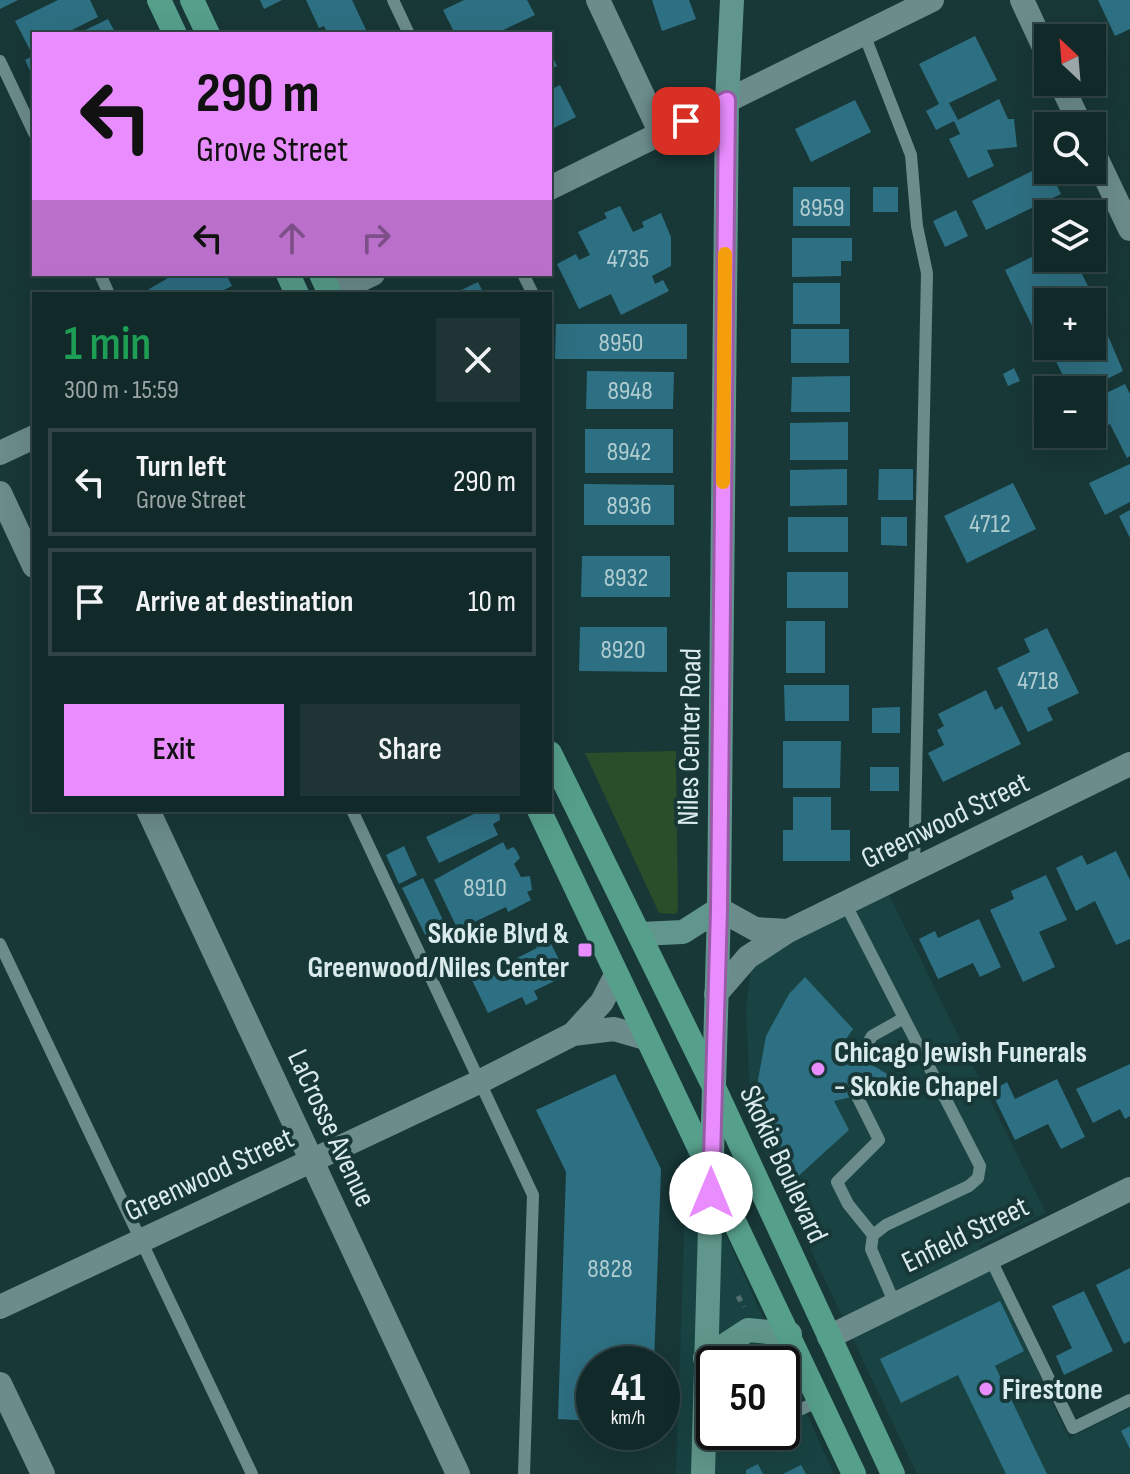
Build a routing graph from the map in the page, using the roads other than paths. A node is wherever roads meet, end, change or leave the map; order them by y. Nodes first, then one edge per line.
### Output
1 (159, 0) edge
2 (192, 0) edge
3 (393, 0) edge
4 (598, 0) edge
5 (732, 0) edge
6 (932, 0) edge
7 (1022, 0) edge
8 (1034, 26) edge
9 (174, 32) edge
10 (207, 32) edge
11 (408, 32) edge
12 (864, 34) junction
13 (0, 61) edge
14 (727, 100) junction
15 (32, 129) edge
16 (661, 134) junction
17 (1106, 178) edge
18 (552, 187) edge
19 (1130, 229) edge
20 (369, 276) edge
21 (335, 292) edge
22 (32, 438) edge
23 (0, 453) edge
24 (0, 493) edge
25 (32, 562) edge
26 (552, 757) edge
27 (1130, 764) edge
28 (149, 812) edge
29 (353, 812) edge
30 (540, 812) edge
31 (914, 871) junction
32 (846, 905) junction
33 (719, 909) junction
34 (788, 931) junction
35 (640, 934) junction
36 (0, 944) edge
37 (616, 975) junction
38 (716, 994) junction
39 (904, 1018) junction
40 (573, 1034) junction
41 (645, 1038) junction
42 (860, 1057) dead end
43 (479, 1082) junction
44 (712, 1083) junction
45 (857, 1096) dead end
46 (312, 1161) junction
47 (712, 1171) junction
48 (1130, 1189) edge
49 (873, 1235) junction
50 (139, 1242) junction
51 (990, 1258) junction
52 (895, 1304) junction
53 (0, 1307) edge
54 (790, 1334) junction
55 (829, 1337) junction
56 (705, 1346) edge
57 (723, 1346) edge
58 (0, 1384) edge
59 (821, 1400) junction
60 (1130, 1400) edge
61 (800, 1410) edge
62 (704, 1450) edge
63 (43, 1474) edge
64 (252, 1474) edge
65 (458, 1474) edge
66 (524, 1474) edge
67 (703, 1474) edge
68 (854, 1474) edge
69 (893, 1474) edge

1 - 9 main road
2 - 10 main road
3 - 11 lane
4 - 16 street
5 - 14 main road, Niles Center Road
6 - 12 street
7 - 8 street
12 - 14 street
12 - 31 lane
13 - 15 lane
14 - 16 street
14 - 33 main road, Niles Center Road
16 - 18 street
17 - 19 street
20 - 21 street
22 - 23 street
24 - 25 street
26 - 35 main road, Skokie Boulevard
27 - 31 street, Greenwood Street
28 - 46 street, LaCrosse Avenue
29 - 43 lane
30 - 37 main road
31 - 32 street, Greenwood Street
32 - 34 street, Greenwood Street
32 - 39 lane
33 - 34 street
33 - 35 main road
33 - 38 main road, Niles Center Road
34 - 38 street, Greenwood Street
35 - 44 main road, Skokie Boulevard
36 - 50 lane
37 - 40 street, Greenwood Street
37 - 41 main road
38 - 44 main road, Niles Center Road
39 - 42 lane
39 - 49 lane
40 - 41 street, Greenwood Street
40 - 43 street, Greenwood Street
41 - 47 main road
43 - 46 street, Greenwood Street
43 - 66 lane
44 - 47 main road, Niles Center Road
44 - 55 main road, Skokie Boulevard
45 - 49 lane
46 - 50 street, Greenwood Street
46 - 65 street, LaCrosse Avenue
47 - 54 main road
47 - 56 main road, Niles Center Road
48 - 51 street, Enfield Street
49 - 52 lane
50 - 53 street, Greenwood Street
50 - 64 lane
51 - 52 street, Enfield Street
51 - 60 lane
52 - 55 street, Enfield Street
54 - 57 main road
54 - 59 main road
55 - 69 main road, Skokie Boulevard
58 - 63 street
59 - 61 lane
59 - 68 main road
62 - 67 main road, Niles Center Road

